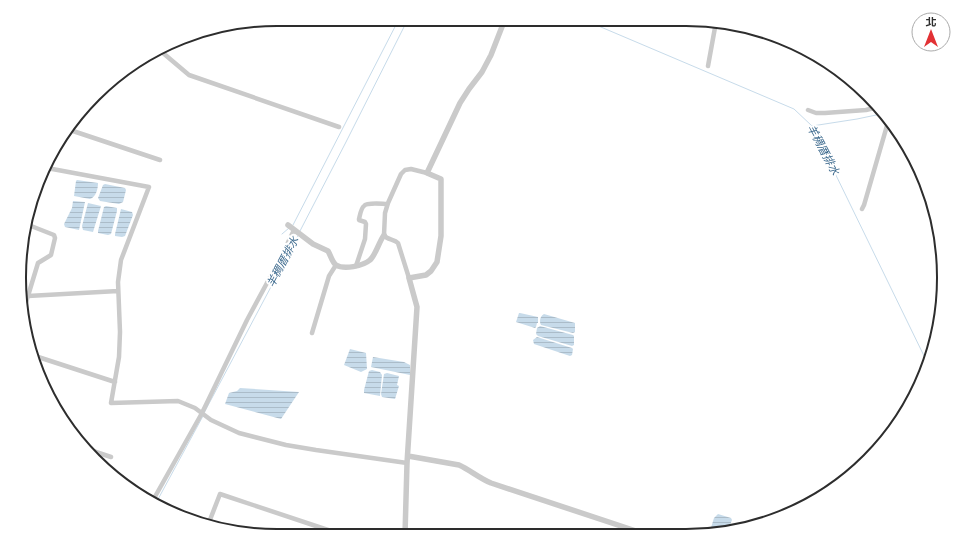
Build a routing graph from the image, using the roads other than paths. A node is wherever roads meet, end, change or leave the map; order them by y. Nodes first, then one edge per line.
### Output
1 (501, 26) edge
2 (715, 28) edge
3 (164, 53) edge
4 (708, 66) dead end
5 (872, 109) edge
6 (808, 110) dead end
7 (887, 126) edge
8 (339, 127) dead end
9 (73, 131) edge
10 (160, 160) dead end
11 (51, 169) edge
12 (427, 173) junction
13 (387, 204) junction
14 (862, 209) dead end
15 (288, 225) dead end
16 (32, 226) edge
17 (294, 230) junction
18 (384, 236) junction
19 (336, 265) junction
20 (356, 266) junction
21 (409, 278) junction
22 (118, 291) junction
23 (28, 296) joint
24 (312, 333) dead end
25 (39, 357) edge
26 (115, 382) junction
27 (202, 414) junction
28 (97, 452) edge
29 (408, 456) junction
30 (111, 457) dead end
31 (407, 463) junction
32 (155, 497) edge
33 (210, 520) edge
34 (325, 529) edge
35 (405, 529) edge
36 (630, 529) edge

1 - 12 street
2 - 4 street
3 - 8 street
5 - 6 street
7 - 14 street
9 - 10 street
11 - 22 street
12 - 13 street
12 - 21 street
13 - 18 street
13 - 20 street
15 - 17 street
16 - 23 street
17 - 19 street
17 - 27 street
18 - 20 street
18 - 21 street
19 - 20 street
19 - 24 street
21 - 29 street
22 - 23 street
22 - 26 street
25 - 26 street
26 - 27 street
27 - 31 street
27 - 32 street
28 - 30 street
29 - 31 street
29 - 36 street
31 - 35 street
33 - 34 street

